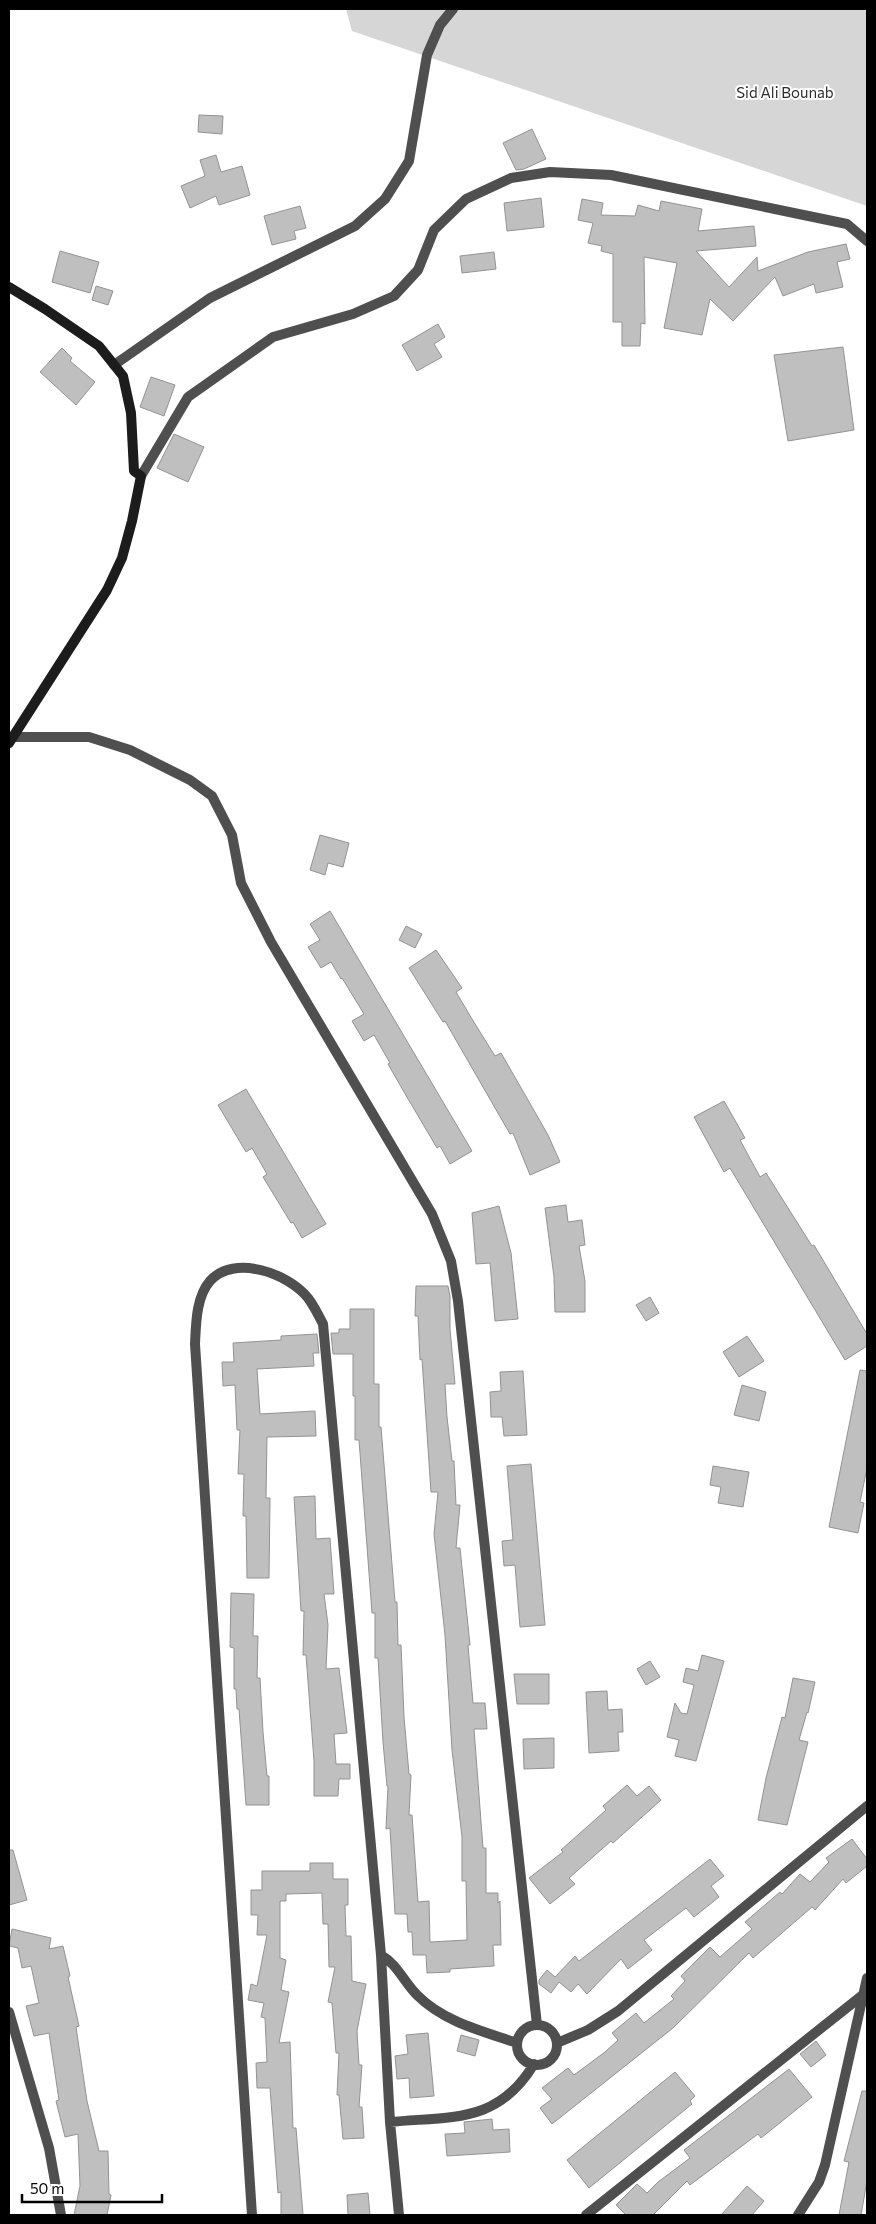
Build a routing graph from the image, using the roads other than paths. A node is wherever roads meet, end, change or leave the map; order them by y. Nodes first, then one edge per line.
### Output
1 (453, 9) edge
2 (867, 241) edge
3 (9, 287) edge
4 (114, 365) junction
5 (141, 476) junction
6 (12, 740) edge
7 (867, 1806) edge
8 (381, 1955) junction
9 (867, 1978) edge
10 (864, 1994) junction
11 (9, 2012) edge
12 (537, 2025) junction
13 (517, 2043) junction
14 (557, 2043) junction
15 (534, 2064) junction
16 (390, 2122) junction
17 (61, 2215) edge
18 (252, 2215) edge
19 (399, 2215) edge
20 (586, 2215) edge
21 (798, 2215) edge

1 - 4 street
2 - 5 street
3 - 4 main road
4 - 5 main road
5 - 6 main road
6 - 12 street
7 - 14 street
8 - 13 street
8 - 16 street
8 - 18 street
9 - 10 street
10 - 20 street
10 - 21 street
11 - 17 street
12 - 13 street
12 - 14 street
13 - 15 street
14 - 15 street
15 - 16 street
16 - 19 street

